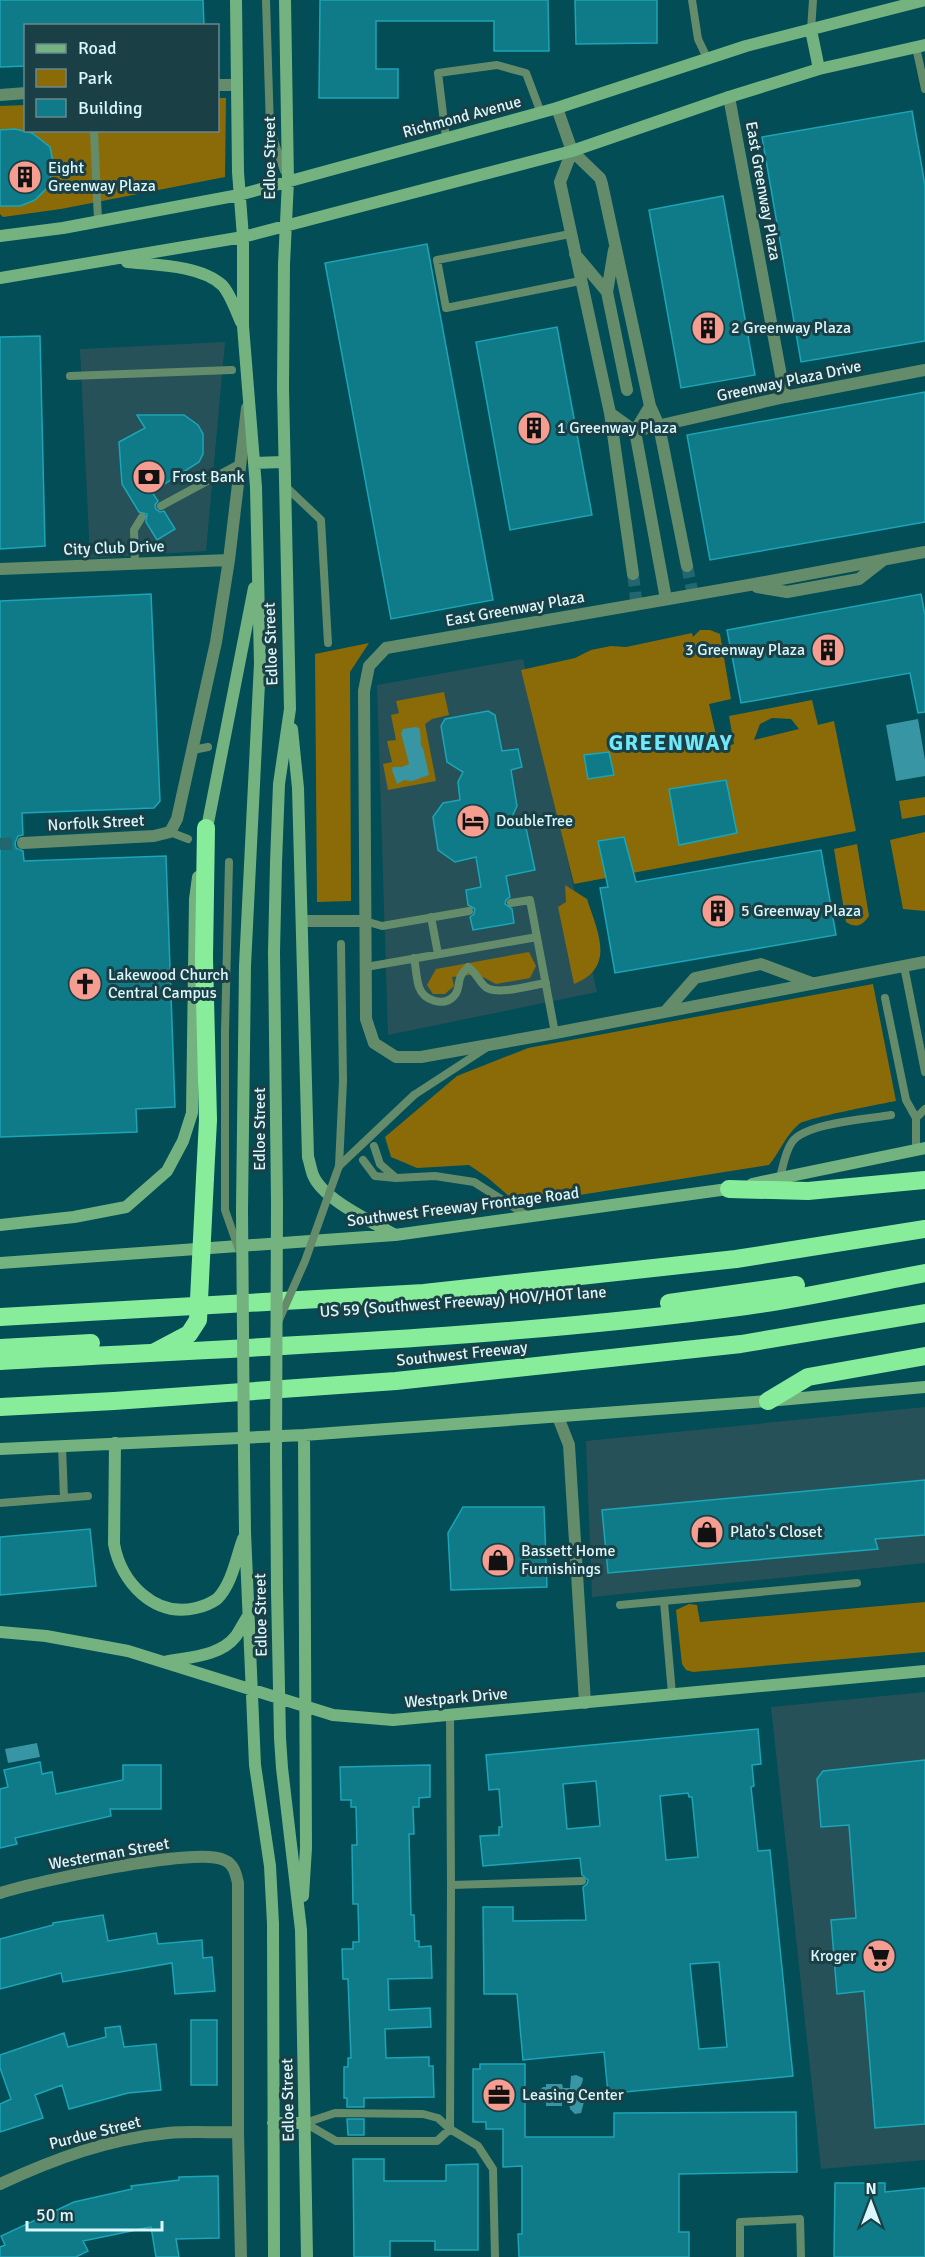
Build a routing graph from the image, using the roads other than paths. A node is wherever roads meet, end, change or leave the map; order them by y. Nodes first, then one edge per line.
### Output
1 (236, 0) edge
2 (266, 0) edge
3 (285, 0) edge
4 (692, 0) edge
5 (813, 0) edge
6 (925, 0) edge
7 (811, 30) junction
8 (920, 46) edge
9 (708, 60) junction
10 (819, 69) junction
11 (219, 85) edge
12 (237, 85) junction
13 (925, 89) edge
14 (24, 93) edge
15 (0, 95) edge
16 (729, 97) junction
17 (557, 108) junction
18 (541, 112) junction
19 (94, 132) edge
20 (446, 138) junction
21 (572, 151) junction
22 (288, 181) junction
23 (239, 195) junction
24 (98, 221) junction
25 (285, 226) junction
26 (570, 234) junction
27 (0, 236) edge
28 (243, 237) junction
29 (615, 243) junction
30 (573, 250) junction
31 (114, 260) junction
32 (0, 278) edge
33 (580, 281) junction
34 (607, 292) junction
35 (243, 326) junction
36 (232, 370) dead end
37 (925, 370) edge
38 (70, 376) dead end
39 (249, 389) junction
40 (627, 390) dead end
41 (785, 398) junction
42 (650, 406) junction
43 (610, 413) junction
44 (659, 426) junction
45 (635, 430) junction
46 (283, 462) junction
47 (254, 463) junction
48 (240, 464) junction
49 (284, 485) junction
50 (161, 506) dead end
51 (142, 517) dead end
52 (925, 552) edge
53 (229, 560) junction
54 (135, 563) junction
55 (258, 564) junction
56 (687, 566) tunnel mouth
57 (0, 569) edge
58 (633, 574) tunnel mouth
59 (666, 599) junction
60 (328, 643) dead end
61 (290, 709) junction
62 (208, 747) dead end
63 (193, 750) junction
64 (206, 828) junction
65 (171, 832) junction
66 (188, 839) dead end
67 (23, 843) tunnel mouth
68 (229, 862) dead end
69 (511, 903) dead end
70 (469, 910) dead end
71 (431, 917) junction
72 (302, 921) junction
73 (365, 921) junction
74 (537, 937) junction
75 (341, 944) dead end
76 (438, 954) junction
77 (414, 958) junction
78 (925, 962) edge
79 (904, 966) junction
80 (366, 967) junction
81 (546, 983) junction
82 (813, 983) junction
83 (885, 998) dead end
84 (665, 1012) junction
85 (555, 1033) junction
86 (492, 1044) junction
87 (925, 1072) edge
88 (925, 1109) edge
89 (891, 1115) dead end
90 (916, 1118) junction
91 (374, 1146) dead end
92 (921, 1149) edge
93 (363, 1160) dead end
94 (339, 1166) junction
95 (396, 1178) junction
96 (780, 1178) junction
97 (925, 1180) edge
98 (729, 1189) junction
99 (529, 1217) junction
100 (0, 1225) edge
101 (925, 1229) edge
102 (395, 1235) junction
103 (241, 1255) junction
104 (0, 1263) edge
105 (925, 1265) edge
106 (925, 1273) edge
107 (925, 1313) edge
108 (0, 1317) edge
109 (278, 1320) junction
110 (277, 1346) junction
111 (0, 1348) edge
112 (243, 1348) junction
113 (155, 1352) junction
114 (925, 1356) edge
115 (0, 1361) edge
116 (925, 1387) edge
117 (768, 1401) junction
118 (0, 1407) edge
119 (558, 1417) junction
120 (304, 1435) junction
121 (115, 1443) junction
122 (62, 1446) junction
123 (0, 1449) edge
124 (88, 1496) dead end
125 (64, 1498) junction
126 (0, 1503) edge
127 (245, 1527) junction
128 (857, 1583) dead end
129 (664, 1602) junction
130 (620, 1605) dead end
131 (249, 1614) junction
132 (0, 1632) edge
133 (163, 1662) junction
134 (925, 1671) edge
135 (252, 1689) junction
136 (672, 1695) junction
137 (279, 1698) junction
138 (585, 1703) junction
139 (305, 1706) junction
140 (450, 1716) junction
141 (582, 1881) dead end
142 (451, 1885) junction
143 (0, 1893) edge
144 (301, 1930) junction
145 (273, 2123) junction
146 (305, 2123) junction
147 (450, 2129) junction
148 (238, 2132) junction
149 (0, 2184) edge
150 (241, 2257) edge
151 (274, 2257) edge
152 (307, 2257) edge
153 (495, 2257) edge
154 (740, 2257) edge
155 (801, 2257) edge

1 - 12 main road, Edloe Street
2 - 22 lane
3 - 22 main road, Edloe Street
4 - 9 lane
5 - 7 lane
6 - 7 main road, Richmond Avenue
7 - 9 main road, Richmond Avenue
7 - 10 main road
8 - 10 main road
8 - 13 lane
9 - 17 main road, Richmond Avenue
10 - 16 main road
11 - 12 street
12 - 23 main road, Edloe Street
14 - 15 street
16 - 21 main road
16 - 41 street, East Greenway Plaza
17 - 18 main road, Richmond Avenue
17 - 21 street
18 - 20 main road, Richmond Avenue
18 - 20 lane
19 - 24 lane
20 - 22 main road, Richmond Avenue
21 - 25 main road
21 - 26 street
21 - 29 street
22 - 23 main road, Richmond Avenue
22 - 25 main road, Edloe Street
23 - 24 main road, Richmond Avenue
23 - 28 main road, Edloe Street
24 - 27 main road, Richmond Avenue
25 - 28 main road
25 - 46 main road, Edloe Street
26 - 30 street
26 - 33 lane
28 - 31 main road
28 - 35 main road, Edloe Street
29 - 34 street
29 - 42 street
30 - 33 street
30 - 34 street
31 - 32 main road
31 - 35 main road
33 - 43 street
34 - 40 street
35 - 39 main road, Edloe Street
36 - 38 lane
37 - 41 street, Greenway Plaza Drive
39 - 47 main road, Edloe Street
39 - 48 street, Edloe Street
41 - 44 street, Greenway Plaza Drive
42 - 44 street
42 - 45 street
43 - 45 street
43 - 58 street
44 - 45 street, Greenway Plaza Drive
44 - 56 street
45 - 59 street
46 - 47 main road
46 - 49 main road, Edloe Street
47 - 55 main road, Edloe Street
48 - 50 lane
48 - 53 street, Edloe Street
49 - 60 lane
49 - 61 main road, Edloe Street
51 - 54 lane
52 - 59 street, East Greenway Plaza
53 - 54 street, City Club Drive
53 - 63 street, Edloe Street
54 - 57 street, City Club Drive
55 - 64 main road
55 - 103 main road, Edloe Street, bridge
59 - 73 street, East Greenway Plaza
61 - 72 main road
61 - 109 main road, Edloe Street, bridge
62 - 63 lane
63 - 65 street, Edloe Street
64 - 100 main road
64 - 113 highway, bridge
65 - 66 lane
65 - 67 street, Norfolk Street
68 - 103 lane, bridge
69 - 74 lane
70 - 71 lane
71 - 73 lane
71 - 76 lane
72 - 73 street
72 - 102 main road
73 - 80 street, East Greenway Plaza
74 - 76 lane
74 - 81 lane
75 - 94 lane
76 - 77 lane
77 - 80 lane
77 - 81 lane
78 - 79 street
79 - 82 street, East Greenway Plaza
79 - 87 lane
80 - 86 street, East Greenway Plaza
81 - 85 lane
82 - 84 street, East Greenway Plaza
82 - 84 street
83 - 90 lane
84 - 85 street, East Greenway Plaza
85 - 86 street, East Greenway Plaza
86 - 94 lane, bridge
88 - 90 lane
89 - 96 lane
90 - 92 lane
91 - 95 lane
92 - 96 main road, Southwest Freeway Frontage Road
93 - 95 lane
94 - 109 lane, bridge
95 - 99 lane
96 - 98 main road, Southwest Freeway Frontage Road
97 - 98 highway
98 - 99 main road, Southwest Freeway Frontage Road
99 - 102 main road, Southwest Freeway Frontage Road
101 - 108 highway
102 - 104 main road, Southwest Freeway Frontage Road
103 - 112 main road, Edloe Street, bridge
105 - 111 highway, US 59 (Southwest Freeway) HOV/HOT lane
106 - 110 highway
107 - 118 highway, Southwest Freeway
109 - 110 main road, Edloe Street, bridge
110 - 112 highway
110 - 137 main road, Edloe Street, bridge
112 - 113 highway
112 - 127 main road, Edloe Street, bridge
113 - 115 highway
114 - 117 highway
116 - 117 main road
117 - 119 main road
119 - 120 main road
119 - 138 street
120 - 121 main road
120 - 139 main road
121 - 122 main road
121 - 127 main road
122 - 123 main road
122 - 125 lane
124 - 125 lane
125 - 126 lane
127 - 131 main road, Edloe Street
128 - 129 lane
129 - 130 lane
129 - 136 lane
131 - 133 main road
131 - 135 main road, Edloe Street
132 - 133 main road, Westpark Drive
133 - 135 main road, Westpark Drive
134 - 136 main road, Westpark Drive
135 - 137 main road, Westpark Drive
135 - 145 main road, Edloe Street
136 - 138 main road, Westpark Drive
137 - 139 main road, Westpark Drive
137 - 144 main road, Edloe Street
138 - 140 main road, Westpark Drive
139 - 140 main road, Westpark Drive
139 - 144 main road
140 - 142 lane
141 - 142 lane
142 - 147 lane
143 - 148 street, Westerman Street
144 - 146 main road, Edloe Street
145 - 146 main road
145 - 151 main road, Edloe Street
146 - 147 lane
146 - 147 lane
146 - 152 main road, Edloe Street
147 - 153 lane
148 - 149 street, Purdue Street
148 - 150 street
154 - 155 lane

